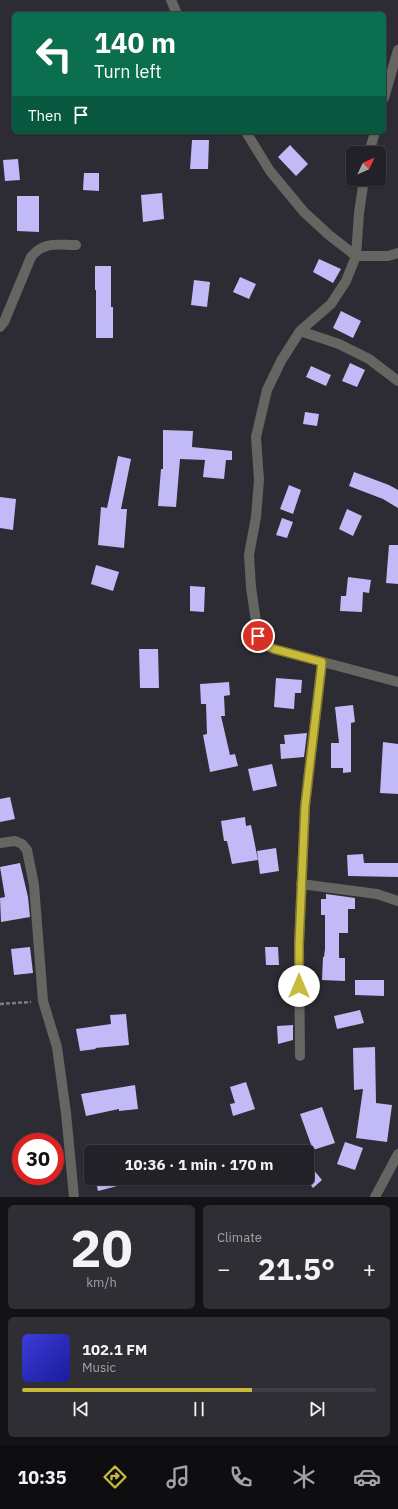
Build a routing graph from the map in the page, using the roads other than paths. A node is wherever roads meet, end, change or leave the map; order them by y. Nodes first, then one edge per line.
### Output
1 (171, 0) edge
2 (176, 12) edge
3 (398, 50) edge
4 (386, 91) edge
5 (247, 134) edge
6 (374, 134) edge
7 (371, 146) edge
8 (363, 186) edge
9 (76, 245) dead end
10 (398, 254) edge
11 (356, 256) junction
12 (0, 327) edge
13 (300, 331) junction
14 (398, 381) edge
15 (322, 662) junction
16 (398, 682) edge
17 (0, 843) edge
18 (301, 884) junction
19 (398, 901) edge
20 (300, 1056) dead end
21 (398, 1154) edge
22 (74, 1197) edge
23 (375, 1197) edge

1 - 2 street
3 - 4 street
5 - 11 street
6 - 7 street
8 - 11 street
9 - 12 street
10 - 11 street
11 - 13 street
13 - 14 street
13 - 15 street
15 - 16 street
15 - 18 street
17 - 22 street
18 - 19 street
18 - 20 street
21 - 23 street

